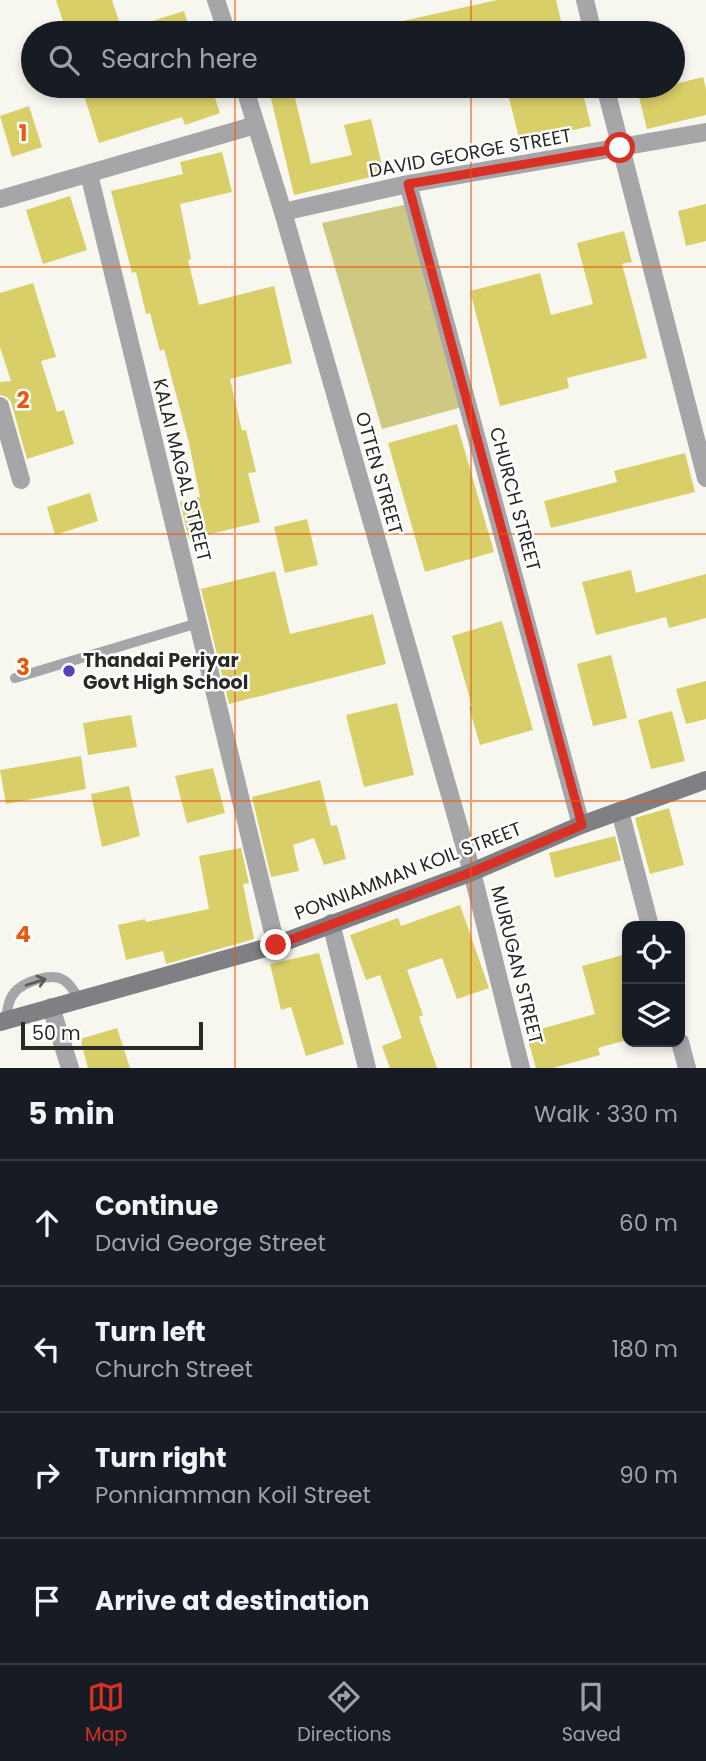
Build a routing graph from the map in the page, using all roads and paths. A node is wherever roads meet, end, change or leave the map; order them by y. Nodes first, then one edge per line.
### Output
1 (216, 0) edge
2 (585, 0) edge
3 (223, 21) edge
4 (590, 21) edge
5 (248, 98) edge
6 (608, 98) edge
7 (256, 125) junction
8 (706, 132) edge
9 (620, 148) junction
10 (89, 174) junction
11 (408, 184) junction
12 (0, 199) edge
13 (283, 212) junction
14 (0, 406) edge
15 (706, 478) edge
16 (21, 480) dead end
17 (198, 623) junction
18 (15, 678) dead end
19 (706, 780) edge
20 (620, 811) junction
21 (582, 825) junction
22 (472, 872) junction
23 (648, 921) edge
24 (331, 923) junction
25 (276, 945) junction
26 (79, 999) junction
27 (51, 1007) junction
28 (3, 1021) edge
29 (681, 1047) edge
30 (70, 1068) edge
31 (367, 1068) edge
32 (521, 1068) edge
33 (687, 1068) edge

1 - 3 street
2 - 4 street
5 - 7 street, OTTEN STREET
6 - 9 street
7 - 10 street
7 - 13 street, OTTEN STREET
8 - 9 street, DAVID GEORGE STREET
9 - 11 street, DAVID GEORGE STREET
9 - 15 street
10 - 12 street
10 - 17 street, KALAI MAGAL STREET
11 - 13 street, DAVID GEORGE STREET
11 - 21 street, CHURCH STREET
13 - 22 street, OTTEN STREET
14 - 16 street
17 - 18 lane
17 - 25 street, KALAI MAGAL STREET
19 - 20 street, PONNIAMMAN KOIL STREET
20 - 21 street, PONNIAMMAN KOIL STREET
20 - 23 street
21 - 22 street, PONNIAMMAN KOIL STREET
22 - 24 street, PONNIAMMAN KOIL STREET
22 - 32 street, MURUGAN STREET
24 - 25 street, PONNIAMMAN KOIL STREET
24 - 31 street
25 - 26 street, PONNIAMMAN KOIL STREET
26 - 27 street, PONNIAMMAN KOIL STREET
28 -> 26 lane
27 - 28 street, PONNIAMMAN KOIL STREET
27 - 30 street
29 - 33 street

